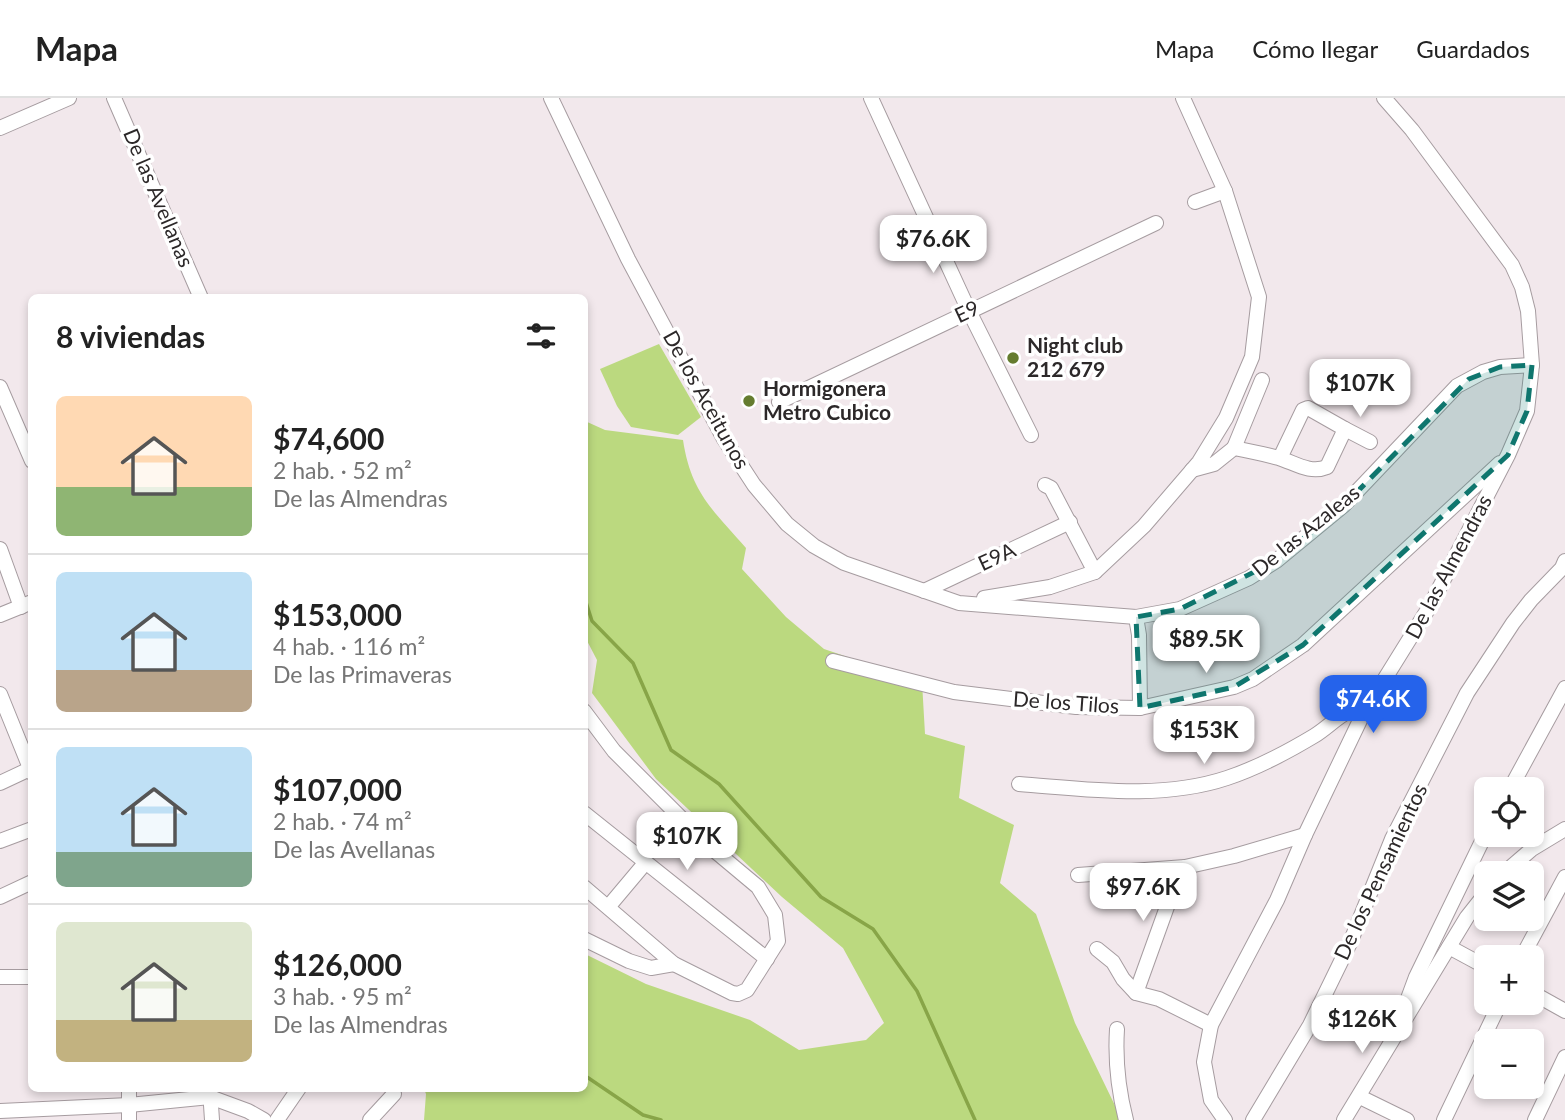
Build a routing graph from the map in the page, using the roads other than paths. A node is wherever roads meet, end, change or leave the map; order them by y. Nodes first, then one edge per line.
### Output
1 (69, 98) edge
2 (114, 98) edge
3 (551, 98) edge
4 (871, 98) edge
5 (1183, 98) edge
6 (1384, 98) edge
7 (0, 128) edge
8 (1225, 191) junction
9 (1195, 202) dead end
10 (1156, 223) dead end
11 (199, 294) edge
12 (969, 311) junction
13 (1532, 365) junction
14 (1262, 380) dead end
15 (0, 387) edge
16 (779, 402) dead end
17 (1345, 429) junction
18 (1031, 435) dead end
19 (1370, 442) dead end
20 (1234, 448) junction
21 (28, 452) edge
22 (1508, 455) junction
23 (1280, 458) junction
24 (1192, 470) junction
25 (1045, 485) dead end
26 (1070, 522) junction
27 (0, 549) edge
28 (1564, 566) edge
29 (1096, 572) junction
30 (924, 591) junction
31 (959, 603) junction
32 (26, 605) edge
33 (1000, 605) joint
34 (0, 615) edge
35 (1136, 617) junction
36 (833, 661) dead end
37 (1565, 688) edge
38 (0, 694) edge
39 (1368, 706) junction
40 (1140, 708) junction
41 (588, 716) edge
42 (6, 727) edge
43 (28, 765) edge
44 (28, 771) edge
45 (1517, 777) edge
46 (0, 783) edge
47 (1019, 784) dead end
48 (588, 816) edge
49 (1565, 829) edge
50 (28, 831) edge
51 (1305, 835) junction
52 (0, 841) edge
53 (1479, 847) edge
54 (1518, 861) edge
55 (646, 862) junction
56 (1185, 867) junction
57 (1078, 875) dead end
58 (1565, 877) edge
59 (28, 884) edge
60 (588, 890) edge
61 (0, 897) edge
62 (608, 906) junction
63 (1474, 908) edge
64 (588, 941) edge
65 (1528, 945) edge
66 (1449, 947) junction
67 (1097, 948) dead end
68 (767, 959) junction
69 (1474, 961) edge
70 (674, 964) junction
71 (0, 977) edge
72 (28, 977) dead end
73 (1136, 993) junction
74 (1544, 999) edge
75 (1565, 1011) edge
76 (1494, 1015) edge
77 (1212, 1025) junction
78 (1117, 1029) dead end
79 (1396, 1032) junction
80 (1565, 1057) edge
81 (129, 1092) edge
82 (296, 1092) edge
83 (210, 1093) edge
84 (394, 1094) dead end
85 (1360, 1097) junction
86 (0, 1111) edge
87 (129, 1113) edge
88 (212, 1120) edge
89 (264, 1120) edge
90 (277, 1120) edge
91 (370, 1120) edge
92 (1126, 1120) edge
93 (1224, 1120) edge
94 (1253, 1120) edge
95 (1344, 1120) edge
96 (1407, 1120) edge
97 (1444, 1120) edge
98 (1535, 1120) edge

1 - 7 street
2 - 11 street, De las Avellanas
3 - 30 street, De los Aceitunos
4 - 12 street
5 - 8 street, De los Aceitunos
6 - 13 street, De las Almendras
8 - 9 street
8 - 24 street, De los Aceitunos
10 - 12 street, E9
12 - 16 street, E9
12 - 18 street
13 - 22 street, De las Almendras
13 - 35 street, De las Azaleas
14 - 20 street
15 - 21 street
17 - 19 street
17 - 23 street
17 - 23 street
20 - 23 street
20 - 24 street
22 - 39 street, De las Almendras
22 - 40 street, De los Tilos
24 - 29 street, De los Aceitunos
25 - 26 street
26 - 29 street
26 - 30 street, E9A
27 - 32 street
28 - 94 street, De los Pensamientos
29 - 31 street, De los Aceitunos
30 - 31 street, De los Aceitunos
31 - 33 street, De los Aceitunos
32 - 34 street
33 - 35 street, De las Azaleas
35 - 40 street
36 - 40 street, De los Tilos
37 - 45 street
38 - 42 street
39 - 47 street
39 - 51 street, De las Almendras
41 - 68 street
42 - 43 street
44 - 46 street
48 - 55 street
49 - 54 street
50 - 52 street
51 - 56 street
51 - 77 street, De las Almendras
53 - 79 street
55 - 62 street
55 - 68 street
56 - 57 street
56 - 73 street
58 - 65 street
59 - 61 street
60 - 62 street
62 - 70 street
63 - 66 street
64 - 70 street
66 - 69 street
66 - 79 street
67 - 73 street
68 - 70 street
71 - 72 street
73 - 77 street
74 - 75 street
76 - 97 street
77 - 93 street, De las Almendras
78 - 92 street
79 - 85 street
80 - 98 street
81 - 87 street
82 - 90 street
83 - 87 street
83 - 88 street
83 - 89 street
84 - 91 street
85 - 95 street
85 - 96 street
86 - 87 street

